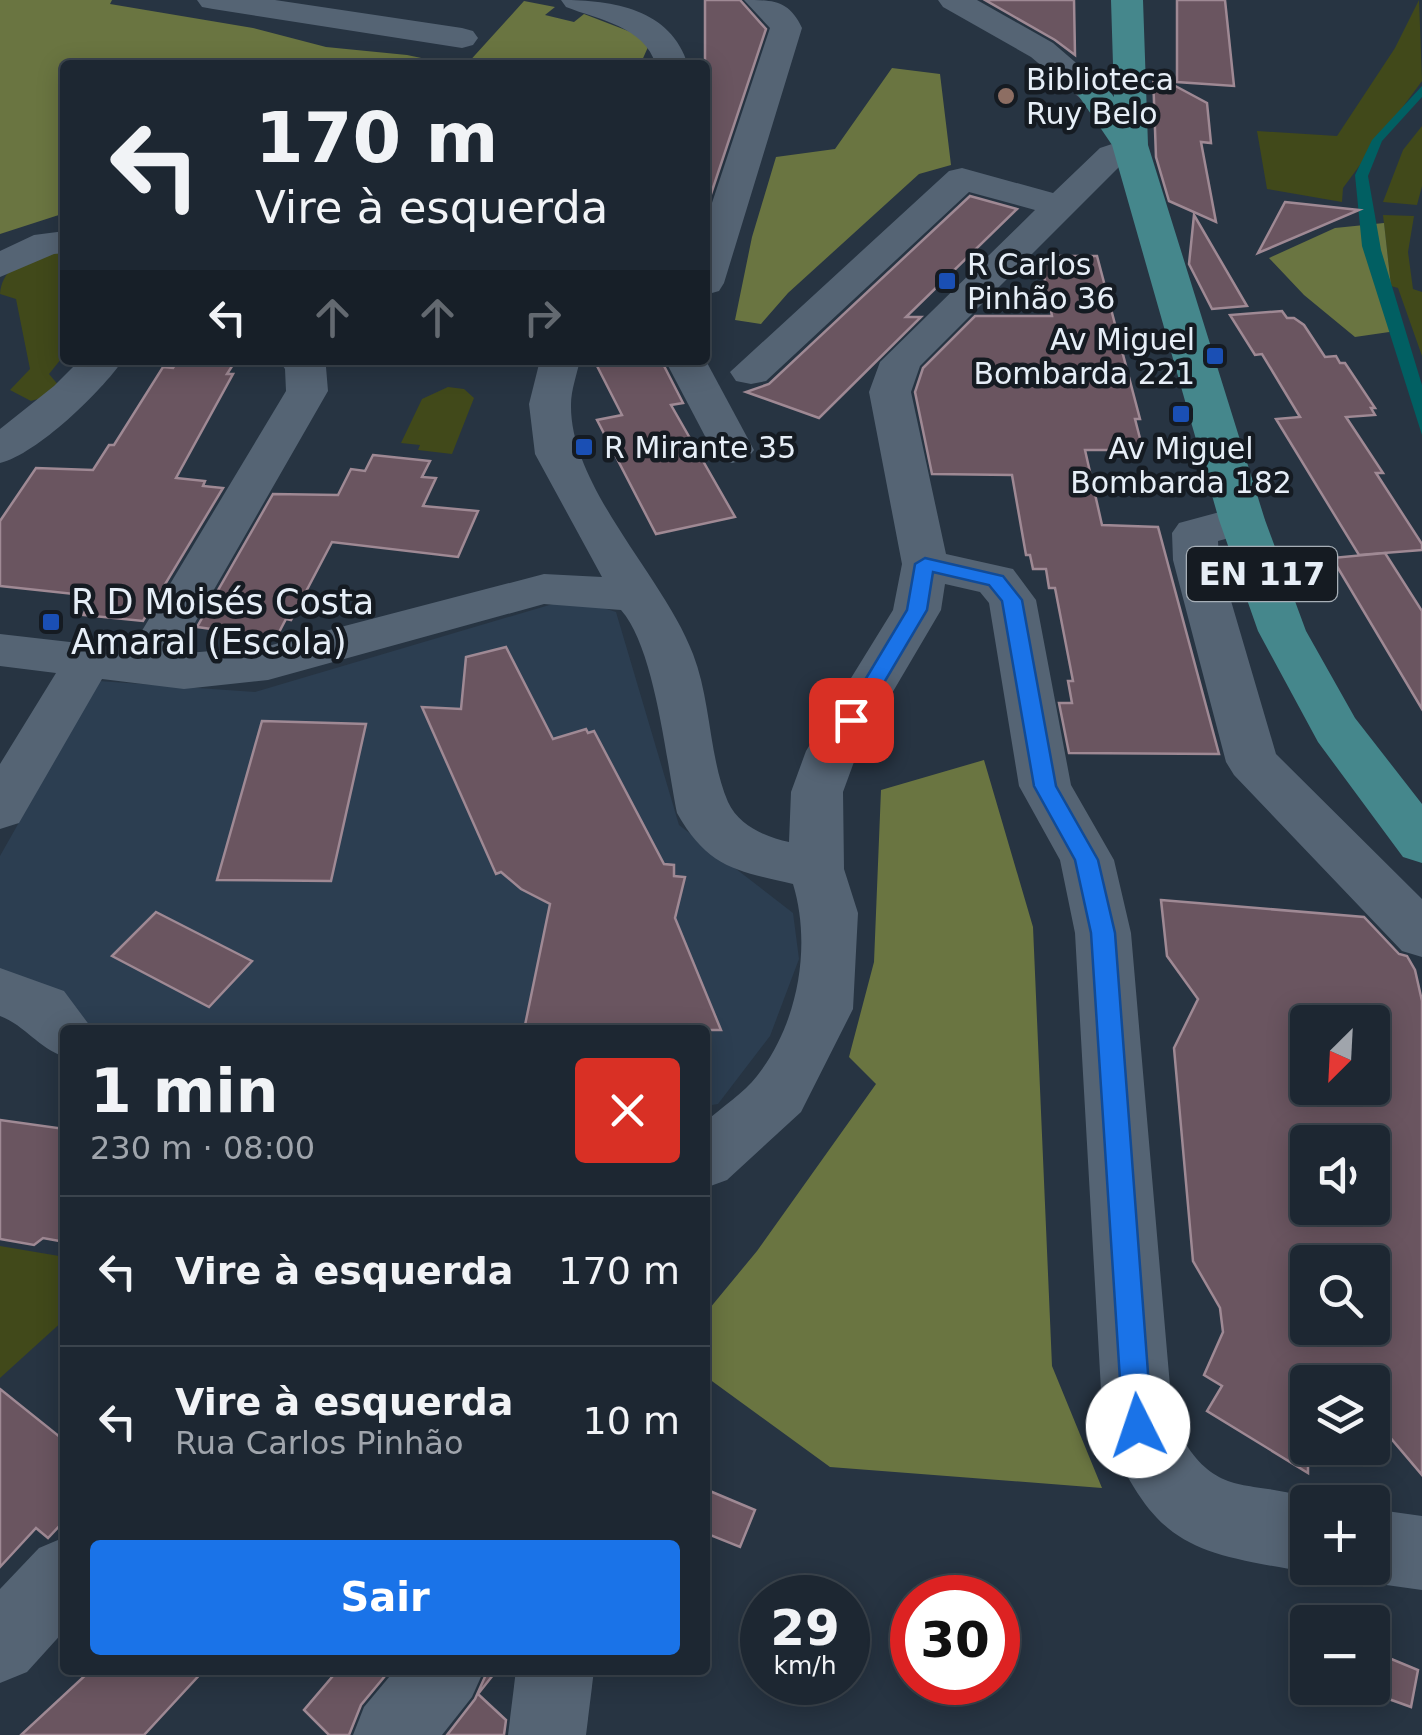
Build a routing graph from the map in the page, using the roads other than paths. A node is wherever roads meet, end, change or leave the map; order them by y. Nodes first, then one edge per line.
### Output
1 (213, 0) edge
2 (575, 0) edge
3 (760, 0) edge
4 (938, 0) edge
5 (954, 0) edge
6 (1127, 0) edge
7 (462, 38) dead end
8 (671, 60) edge
9 (1127, 76) junction
10 (1082, 94) junction
11 (1121, 150) junction
12 (1061, 206) junction
13 (60, 242) edge
14 (0, 265) edge
15 (710, 267) edge
16 (99, 365) edge
17 (303, 365) edge
18 (559, 365) edge
19 (688, 365) edge
20 (751, 372) dead end
21 (69, 395) junction
22 (0, 402) edge
23 (0, 450) edge
24 (732, 450) dead end
25 (1242, 520) junction
26 (598, 530) junction
27 (925, 564) junction
28 (544, 589) junction
29 (635, 595) junction
30 (0, 650) edge
31 (88, 661) junction
32 (144, 668) junction
33 (0, 809) edge
34 (1422, 843) edge
35 (816, 869) junction
36 (1422, 936) edge
37 (0, 991) edge
38 (60, 1027) edge
39 (710, 1156) edge
40 (1290, 1532) edge
41 (1390, 1549) edge
42 (1422, 1553) edge
43 (60, 1579) edge
44 (0, 1645) edge
45 (441, 1675) edge
46 (554, 1675) edge
47 (392, 1735) edge
48 (547, 1735) edge

1 - 7 street
2 - 8 street
3 - 15 street
4 - 10 street
5 - 10 street
6 - 9 main road, EN 117
9 - 10 main road
9 - 11 main road, EN 117
10 - 11 main road, EN 117
11 - 12 street
11 - 25 main road, EN 117
12 - 20 street
12 - 27 street
13 - 14 street
16 - 21 street
17 - 32 street
18 - 26 street
19 - 24 street
21 - 22 street
21 - 23 street
25 - 34 main road, EN 117
25 - 36 street
26 - 28 street
26 - 29 street
27 - 35 street
27 - 40 street
28 - 29 street
28 - 32 street
29 - 35 street
30 - 31 street
31 - 32 street
31 - 33 street
35 - 39 street
37 - 38 street
41 - 42 street
43 - 44 street
45 - 47 street
46 - 48 street

